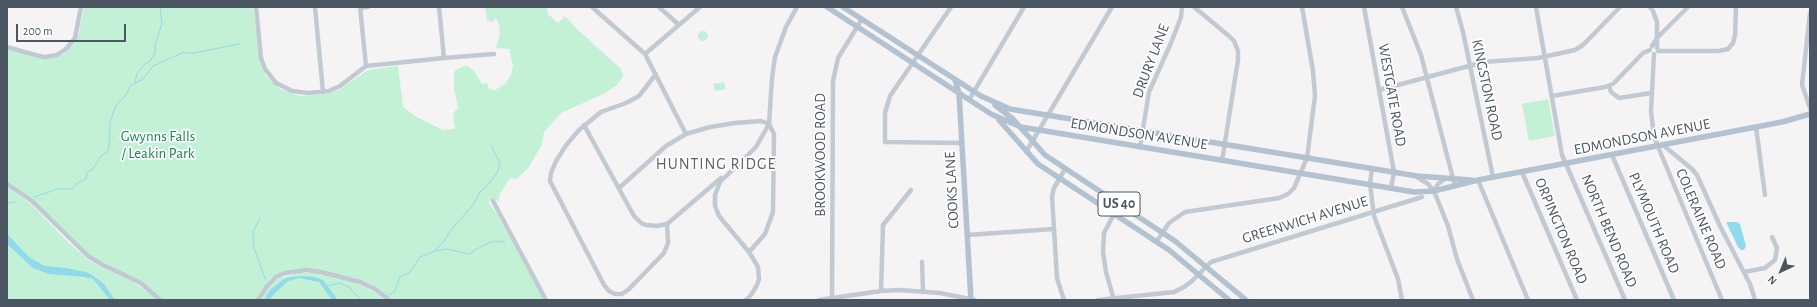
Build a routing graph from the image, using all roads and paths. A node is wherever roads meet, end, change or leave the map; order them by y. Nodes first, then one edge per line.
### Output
1 (81, 7) edge
2 (256, 7) edge
3 (315, 7) edge
4 (360, 7) edge
5 (368, 7) edge
6 (439, 7) edge
7 (592, 7) edge
8 (659, 7) edge
9 (797, 7) edge
10 (827, 7) edge
11 (843, 7) edge
12 (951, 7) edge
13 (1024, 7) edge
14 (1112, 7) edge
15 (1182, 7) edge
16 (1194, 7) edge
17 (1302, 7) edge
18 (1364, 7) edge
19 (1402, 7) edge
20 (1456, 7) edge
21 (1536, 7) edge
22 (1620, 7) edge
23 (1650, 7) edge
24 (1688, 7) edge
25 (1736, 7) edge
26 (698, 9) edge
27 (1810, 13) edge
28 (862, 19) junction
29 (679, 25) junction
30 (857, 26) junction
31 (1657, 27) junction
32 (1668, 27) junction
33 (1657, 38) junction
34 (7, 47) edge
35 (1654, 50) junction
36 (494, 54) dead end
37 (645, 54) junction
38 (918, 55) junction
39 (1545, 57) junction
40 (444, 58) junction
41 (912, 63) junction
42 (366, 66) junction
43 (1470, 66) junction
44 (656, 74) junction
45 (1428, 77) junction
46 (954, 79) junction
47 (1610, 86) junction
48 (1379, 90) junction
49 (323, 92) junction
50 (974, 92) junction
51 (959, 93) junction
52 (1651, 93) junction
53 (981, 96) junction
54 (1552, 96) junction
55 (969, 100) junction
56 (1810, 108) edge
57 (991, 114) junction
58 (1048, 115) junction
59 (1808, 116) edge
60 (769, 124) junction
61 (584, 125) junction
62 (1021, 127) junction
63 (1756, 127) junction
64 (1039, 130) junction
65 (1142, 131) junction
66 (686, 134) junction
67 (1032, 142) junction
68 (962, 143) junction
69 (1224, 144) junction
70 (1660, 146) junction
71 (1140, 147) junction
72 (1026, 152) junction
73 (1612, 155) junction
74 (1307, 158) junction
75 (1222, 160) junction
76 (1567, 164) junction
77 (1372, 168) junction
78 (1065, 169) junction
79 (1394, 172) junction
80 (1522, 172) junction
81 (1300, 173) junction
82 (726, 175) junction
83 (1417, 176) junction
84 (1493, 177) junction
85 (1060, 178) junction
86 (1445, 180) junction
87 (1478, 180) junction
88 (1455, 183) junction
89 (7, 184) edge
90 (1370, 184) junction
91 (619, 188) junction
92 (1391, 188) junction
93 (911, 190) dead end
94 (1434, 191) junction
95 (1765, 195) dead end
96 (1422, 197) dead end
97 (493, 201) dead end
98 (1374, 211) junction
99 (1114, 214) junction
100 (667, 224) junction
101 (1054, 229) junction
102 (1163, 232) junction
103 (967, 234) junction
104 (1772, 237) dead end
105 (1157, 241) junction
106 (749, 252) junction
107 (922, 262) dead end
108 (1206, 266) junction
109 (1744, 272) junction
110 (1199, 274) junction
111 (881, 291) junction
112 (923, 291) junction
113 (832, 298) junction
114 (1114, 299) edge
115 (160, 300) edge
116 (258, 300) edge
117 (389, 300) edge
118 (546, 300) edge
119 (746, 300) edge
120 (819, 300) edge
121 (972, 300) edge
122 (1064, 300) edge
123 (1098, 300) edge
124 (1229, 300) edge
125 (1246, 300) edge
126 (1402, 300) edge
127 (1473, 300) edge
128 (1528, 300) edge
129 (1577, 300) edge
130 (1625, 300) edge
131 (1674, 300) edge
132 (1722, 300) edge
133 (1755, 300) edge

1 - 34 street
2 - 49 street
3 - 49 street
4 - 5 street
4 - 42 street
6 - 40 street
7 - 37 street
8 - 29 street
9 - 60 street
10 - 30 main road, EDMONDSON AVENUE / US 40
11 - 28 main road, EDMONDSON AVENUE / US 40
12 - 38 street
13 - 50 street
14 - 58 street
15 - 65 street, DRURY LANE
16 - 69 street
17 - 74 street
18 - 48 street, WESTGATE ROAD
19 - 45 street
20 - 43 street, KINGSTON ROAD
21 - 39 street, NORTH BEND ROAD
22 - 39 street
23 - 31 street
24 - 32 street
25 - 35 street
26 - 29 street
27 - 56 street
28 - 30 street, BROOKWOOD ROAD
28 - 38 main road, EDMONDSON AVENUE / US 40
29 - 37 street
30 - 41 main road, EDMONDSON AVENUE / US 40
30 - 113 street, BROOKWOOD ROAD
31 - 32 street
31 - 33 street
32 - 33 street
33 - 35 street
35 - 47 street
35 - 52 street, COLERAINE ROAD
36 - 40 street
37 - 44 street
38 - 41 street
38 - 46 main road, EDMONDSON AVENUE / US 40
39 - 43 street
39 - 54 street, NORTH BEND ROAD
40 - 42 street
41 - 51 main road, EDMONDSON AVENUE / US 40
41 - 68 street
42 - 49 street
43 - 45 street
43 - 84 street, KINGSTON ROAD
44 - 61 street
44 - 66 street
45 - 48 street
45 - 88 street
46 - 50 main road, EDMONDSON AVENUE / US 40
46 - 51 main road, COOKS LANE
47 - 52 street
47 - 54 street
48 - 79 street, WESTGATE ROAD
50 - 53 main road, EDMONDSON AVENUE / US 40
50 - 55 street
51 - 55 main road, EDMONDSON AVENUE / US 40
51 - 68 main road, COOKS LANE
52 - 70 street, COLERAINE ROAD
53 - 58 main road, EDMONDSON AVENUE
53 - 62 main road, US 40
54 - 76 street, NORTH BEND ROAD
55 - 57 main road, EDMONDSON AVENUE / US 40
57 - 62 main road, EDMONDSON AVENUE
57 - 72 main road, US 40
58 - 64 street
58 - 65 main road, EDMONDSON AVENUE
59 - 63 main road, EDMONDSON AVENUE
60 - 66 street
60 - 82 street
60 - 106 street
61 - 91 street
61 - 100 street
62 - 64 main road, EDMONDSON AVENUE
62 - 67 main road, US 40
63 - 70 main road, EDMONDSON AVENUE
63 - 95 street
64 - 67 street
64 - 71 main road, EDMONDSON AVENUE
65 - 69 main road, EDMONDSON AVENUE
65 - 71 street, DRURY LANE
66 - 91 street
67 - 72 street
67 - 78 main road, US 40
68 - 103 main road, COOKS LANE
69 - 74 main road, EDMONDSON AVENUE
69 - 75 street
70 - 73 main road, EDMONDSON AVENUE
70 - 109 street
70 - 132 street, COLERAINE ROAD
71 - 75 main road, EDMONDSON AVENUE
72 - 85 main road, US 40
73 - 76 main road, EDMONDSON AVENUE
73 - 131 street, PLYMOUTH ROAD
74 - 77 main road, EDMONDSON AVENUE
74 - 81 street
75 - 81 main road, EDMONDSON AVENUE
76 - 80 main road, EDMONDSON AVENUE
76 - 130 street, NORTH BEND ROAD
77 - 79 main road, EDMONDSON AVENUE
77 - 90 street
78 - 85 street
78 - 102 main road, US 40
79 - 83 main road, EDMONDSON AVENUE
79 - 92 street, WESTGATE ROAD
80 - 84 main road, EDMONDSON AVENUE
80 - 129 street, ORPINGTON ROAD
81 - 90 main road, EDMONDSON AVENUE
81 - 102 street
82 - 100 street
82 - 106 street
83 - 86 main road, EDMONDSON AVENUE
83 - 94 street
84 - 87 main road, EDMONDSON AVENUE
85 - 99 main road, US 40
85 - 101 street
86 - 88 main road, EDMONDSON AVENUE
86 - 94 street
87 - 88 main road, EDMONDSON AVENUE
87 - 128 street
88 - 94 main road, EDMONDSON AVENUE
89 - 115 street
90 - 92 main road, EDMONDSON AVENUE
90 - 98 street
91 - 100 street
92 - 94 main road, EDMONDSON AVENUE
93 - 111 street
94 - 127 street
96 - 98 street, GREENWICH AVENUE
97 - 118 street
98 - 108 street, GREENWICH AVENUE
98 - 126 street
99 - 105 main road, US 40
99 - 114 street
101 - 103 street
101 - 122 street
102 - 105 street
102 - 108 main road, US 40
103 - 121 main road, COOKS LANE
104 - 109 street
105 - 110 main road, US 40
106 - 119 street
107 - 112 street
108 - 110 street, GREENWICH AVENUE
108 - 125 main road, US 40
109 - 133 street
110 - 114 street, GREENWICH AVENUE
110 - 124 main road, US 40
111 - 112 street
111 - 113 street
112 - 121 street
113 - 120 street
114 - 123 street, GREENWICH AVENUE
116 - 117 street

